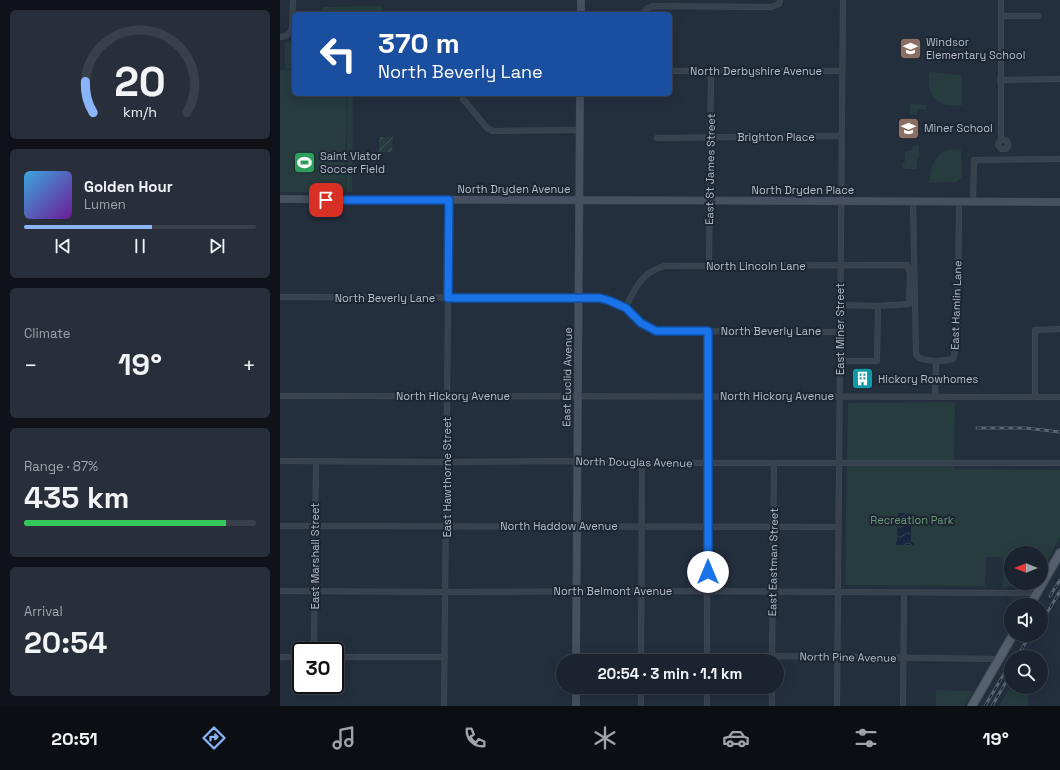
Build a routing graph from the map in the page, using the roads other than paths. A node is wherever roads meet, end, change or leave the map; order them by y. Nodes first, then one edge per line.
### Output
1 (293, 0) edge
2 (581, 0) edge
3 (842, 0) edge
4 (1002, 0) edge
5 (779, 2) edge
6 (645, 11) edge
7 (293, 12) edge
8 (581, 12) edge
9 (1001, 16) junction
10 (1038, 16) dead end
11 (292, 27) edge
12 (280, 37) edge
13 (672, 71) edge
14 (711, 71) junction
15 (842, 71) junction
16 (1060, 79) edge
17 (1000, 80) junction
18 (580, 96) edge
19 (463, 99) dead end
20 (580, 130) junction
21 (841, 136) junction
22 (710, 137) junction
23 (657, 138) dead end
24 (1001, 140) dead end
25 (1060, 159) edge
26 (280, 200) edge
27 (449, 200) junction
28 (580, 200) junction
29 (841, 201) junction
30 (913, 201) junction
31 (709, 202) junction
32 (959, 202) junction
33 (973, 202) junction
34 (1060, 202) edge
35 (840, 265) junction
36 (709, 266) junction
37 (280, 297) edge
38 (448, 298) junction
39 (578, 299) junction
40 (840, 305) junction
41 (879, 306) junction
42 (626, 308) junction
43 (1060, 329) edge
44 (708, 331) junction
45 (840, 332) junction
46 (936, 360) junction
47 (840, 361) junction
48 (280, 396) edge
49 (577, 396) junction
50 (708, 396) junction
51 (839, 396) junction
52 (935, 396) junction
53 (1035, 396) junction
54 (447, 397) junction
55 (1060, 397) edge
56 (280, 461) edge
57 (316, 461) junction
58 (447, 462) junction
59 (577, 462) junction
60 (774, 462) junction
61 (839, 462) junction
62 (642, 463) junction
63 (708, 463) junction
64 (1060, 463) edge
65 (280, 526) edge
66 (315, 526) junction
67 (446, 526) junction
68 (577, 526) junction
69 (642, 526) junction
70 (708, 527) junction
71 (774, 527) junction
72 (838, 527) junction
73 (1060, 553) edge
74 (280, 591) edge
75 (576, 591) junction
76 (642, 591) junction
77 (315, 592) junction
78 (446, 592) junction
79 (707, 592) junction
80 (773, 592) junction
81 (838, 592) junction
82 (904, 592) junction
83 (1037, 592) junction
84 (1034, 598) edge
85 (314, 642) edge
86 (1009, 642) edge
87 (576, 654) edge
88 (641, 654) edge
89 (707, 654) edge
90 (772, 654) edge
91 (280, 657) edge
92 (292, 657) edge
93 (344, 657) edge
94 (445, 657) junction
95 (837, 657) junction
96 (904, 658) junction
97 (784, 659) edge
98 (1000, 659) junction
99 (576, 694) edge
100 (641, 694) edge
101 (707, 694) edge
102 (772, 694) edge
103 (444, 706) edge
104 (576, 706) edge
105 (641, 706) edge
106 (707, 706) edge
107 (772, 706) edge
108 (837, 706) edge
109 (903, 706) edge
110 (972, 706) edge

1 - 7 street
2 - 8 street
3 - 15 street, East Miner Street
4 - 9 street
5 - 6 street
9 - 10 street
9 - 17 street
11 - 12 street
13 - 14 street, North Derbyshire Avenue
14 - 15 street, North Derbyshire Avenue
14 - 22 street, East St James Street
15 - 21 street, East Miner Street
16 - 17 street
17 - 24 street
18 - 20 street, East Euclid Avenue
19 - 20 street
20 - 28 street, East Euclid Avenue
21 - 22 street, Brighton Place
21 - 29 street, East Miner Street
22 - 23 street, Brighton Place
22 - 31 street, East St James Street
25 - 33 street
26 - 27 street, North Dryden Avenue
27 - 28 street, North Dryden Avenue
27 - 38 street, East Hawthorne Street
28 - 31 street, North Dryden Place
28 - 39 street, East Euclid Avenue
29 - 30 street, North Dryden Place
29 - 31 street, North Dryden Place
29 - 35 street, East Miner Street
30 - 32 street, North Dryden Place
30 - 46 street, East Hamlin Lane
31 - 36 street, East St James Street
32 - 33 street, North Dryden Place
32 - 46 street, East Hamlin Lane
33 - 34 street, North Dryden Place
35 - 36 street, North Lincoln Lane
35 - 40 street, East Miner Street
35 - 41 street, North Lincoln Lane
36 - 42 street, North Lincoln Lane
37 - 38 street, North Beverly Lane
38 - 39 street, North Beverly Lane
38 - 54 street, East Hawthorne Street
39 - 42 street, North Beverly Lane
39 - 49 street, East Euclid Avenue
40 - 41 street
40 - 45 street, East Miner Street
41 - 47 street
42 - 44 street, North Beverly Lane
43 - 53 street
44 - 45 street, North Beverly Lane
44 - 50 street
45 - 47 street, East Miner Street
46 - 52 street
47 - 51 street, East Miner Street
48 - 54 street, North Hickory Avenue
49 - 50 street, North Hickory Avenue
49 - 54 street, North Hickory Avenue
49 - 59 street, East Euclid Avenue
50 - 51 street, North Hickory Avenue
50 - 63 street
51 - 52 street, North Hickory Avenue
51 - 61 street, East Miner Street
52 - 53 street, North Hickory Avenue
53 - 55 street, North Hickory Avenue
54 - 58 street, East Hawthorne Street
56 - 57 street, North Douglas Avenue
57 - 58 street, North Douglas Avenue
57 - 66 street, East Marshall Street
58 - 59 street, North Douglas Avenue
58 - 67 street, East Hawthorne Street
59 - 62 street, North Douglas Avenue
59 - 68 street, East Euclid Avenue
60 - 61 street, North Douglas Avenue
60 - 63 street, North Douglas Avenue
60 - 71 street, East Eastman Street
61 - 64 street, North Douglas Avenue
61 - 72 street, East Miner Street
62 - 63 street, North Douglas Avenue
62 - 69 street
63 - 70 street
65 - 66 street, North Haddow Avenue
66 - 67 street, North Haddow Avenue
66 - 77 street, East Marshall Street
67 - 68 street, North Haddow Avenue
67 - 78 street, East Hawthorne Street
68 - 69 street, North Haddow Avenue
68 - 75 street, East Euclid Avenue
69 - 70 street, North Haddow Avenue
69 - 76 street
70 - 71 street, North Haddow Avenue
70 - 79 street
71 - 72 street, North Haddow Avenue
71 - 80 street, East Eastman Street
72 - 81 street, East Miner Street
73 - 83 main road
74 - 77 street, North Belmont Avenue
75 - 76 street, North Belmont Avenue
75 - 78 street, North Belmont Avenue
75 - 87 street, East Euclid Avenue
76 - 79 street, North Belmont Avenue
76 - 88 street
77 - 78 street, North Belmont Avenue
77 - 85 street, East Marshall Street
78 - 94 street, East Hawthorne Street
79 - 80 street, North Belmont Avenue
79 - 89 street
80 - 81 street, North Belmont Avenue
80 - 90 street, East Eastman Street
81 - 82 street, North Belmont Avenue
81 - 95 street, East Miner Street
82 - 83 street, North Belmont Avenue
82 - 96 street
83 - 84 main road
86 - 98 main road
91 - 92 street
93 - 94 street
94 - 103 street, East Hawthorne Street
95 - 96 street, North Pine Avenue
95 - 97 street, North Pine Avenue
95 - 108 street, East Miner Street
96 - 98 street, North Pine Avenue
96 - 109 street
98 - 110 main road
99 - 104 street
100 - 105 street
101 - 106 street
102 - 107 street

